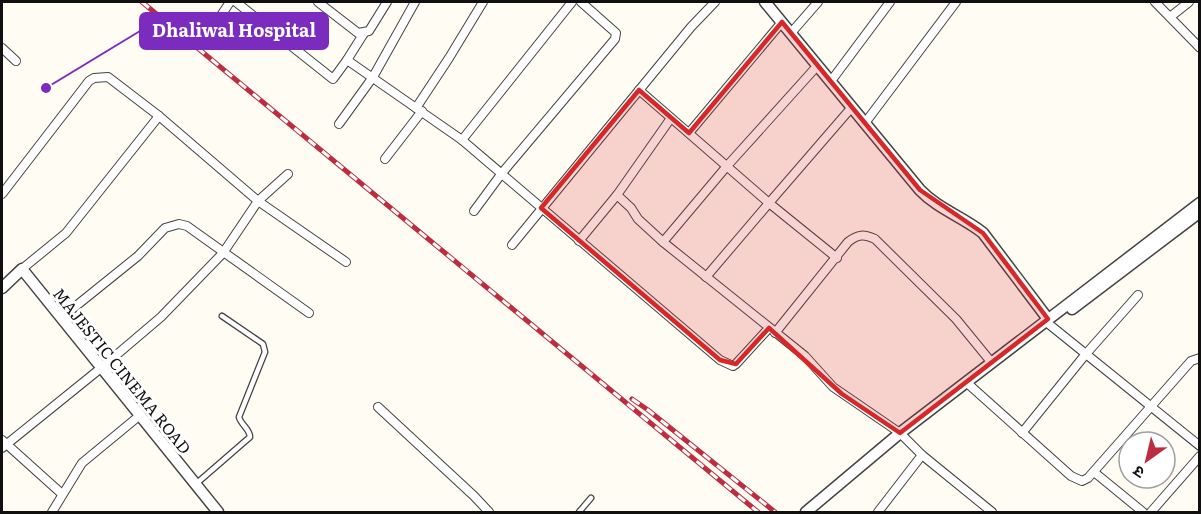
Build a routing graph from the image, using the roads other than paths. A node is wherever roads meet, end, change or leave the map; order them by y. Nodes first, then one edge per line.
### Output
1 (230, 2) edge
2 (236, 2) edge
3 (318, 2) edge
4 (387, 2) edge
5 (415, 2) edge
6 (483, 2) edge
7 (572, 2) edge
8 (581, 2) edge
9 (715, 2) edge
10 (765, 2) edge
11 (818, 2) edge
12 (890, 2) edge
13 (957, 2) edge
14 (1155, 2) edge
15 (1189, 2) edge
16 (1170, 17) junction
17 (782, 22) junction
18 (216, 23) dead end
19 (364, 33) junction
20 (791, 33) junction
21 (2, 48) edge
22 (1200, 48) edge
23 (16, 60) dead end
24 (347, 60) junction
25 (818, 65) junction
26 (373, 77) junction
27 (831, 81) junction
28 (639, 90) junction
29 (852, 107) junction
30 (419, 110) junction
31 (159, 116) junction
32 (671, 118) junction
33 (865, 123) junction
34 (339, 124) dead end
35 (689, 133) junction
36 (462, 140) junction
37 (385, 159) dead end
38 (727, 166) junction
39 (502, 173) junction
40 (288, 174) dead end
41 (2, 194) edge
42 (617, 195) junction
43 (258, 201) junction
44 (1200, 202) edge
45 (770, 203) junction
46 (541, 208) junction
47 (474, 211) dead end
48 (1194, 217) edge
49 (579, 241) junction
50 (663, 242) junction
51 (512, 245) dead end
52 (223, 253) junction
53 (837, 258) junction
54 (346, 262) dead end
55 (22, 269) junction
56 (706, 277) junction
57 (2, 288) edge
58 (1138, 295) dead end
59 (309, 313) dead end
60 (222, 316) dead end
61 (61, 318) junction
62 (1048, 321) junction
63 (772, 331) junction
64 (1085, 355) junction
65 (1200, 358) edge
66 (992, 363) junction
67 (101, 368) junction
68 (969, 385) junction
69 (1151, 406) junction
70 (378, 407) dead end
71 (139, 416) junction
72 (1022, 433) junction
73 (903, 436) junction
74 (3, 444) edge
75 (1200, 446) edge
76 (922, 455) junction
77 (1200, 456) edge
78 (1094, 472) junction
79 (195, 485) junction
80 (62, 494) junction
81 (591, 498) dead end
82 (52, 513) edge
83 (218, 513) edge
84 (489, 513) edge
85 (579, 513) edge
86 (806, 513) edge
87 (816, 513) edge
88 (878, 513) edge
89 (992, 513) edge
90 (1143, 513) edge
91 (1151, 513) edge

1 - 18 street
2 - 24 street
3 - 19 street
4 - 19 street
5 - 26 street
6 - 30 street
7 - 36 street
8 - 39 street
9 - 28 street
10 - 17 street
11 - 20 street
12 - 27 street
13 - 33 street
14 - 16 street
15 - 16 street
16 - 22 street
17 - 20 street
17 - 35 street
19 - 24 street
20 - 25 street
21 - 23 street
24 - 26 street
25 - 27 street
25 - 38 street
26 - 30 street
26 - 34 street
27 - 29 street
28 - 32 street
28 - 46 street
29 - 33 street
29 - 45 street
30 - 36 street
30 - 37 street
31 - 41 street
31 - 43 street
31 - 55 street
32 - 35 street
32 - 42 street
33 - 62 street
35 - 38 street
36 - 39 street
38 - 45 street
38 - 50 street
39 - 46 street
39 - 47 street
40 - 43 street
42 - 49 street
42 - 50 street
43 - 52 street
43 - 54 street
44 - 48 street
45 - 53 street
45 - 56 street
46 - 49 street
46 - 51 street
48 - 62 street
49 - 63 street
50 - 56 street
52 - 59 street
52 - 61 street
52 - 67 street
53 - 63 street
53 - 66 street
55 - 57 street
55 - 61 street, MAJESTIC CINEMA ROAD
56 - 63 street
58 - 64 street
60 - 79 lane
61 - 67 street, MAJESTIC CINEMA ROAD
62 - 64 street
62 - 66 street
62 - 68 street
63 - 73 street
64 - 69 street
64 - 72 street
65 - 69 street
66 - 68 street
67 - 71 street, MAJESTIC CINEMA ROAD
67 - 74 street
68 - 72 street
68 - 73 street
69 - 75 street
69 - 78 street
70 - 84 street
71 - 79 street, MAJESTIC CINEMA ROAD
71 - 80 street
72 - 78 street
73 - 76 street
73 - 86 street
73 - 87 street
74 - 80 street
76 - 88 street
76 - 89 street
77 - 91 street
78 - 90 street
79 - 83 street, MAJESTIC CINEMA ROAD
80 - 82 street
81 - 85 lane

